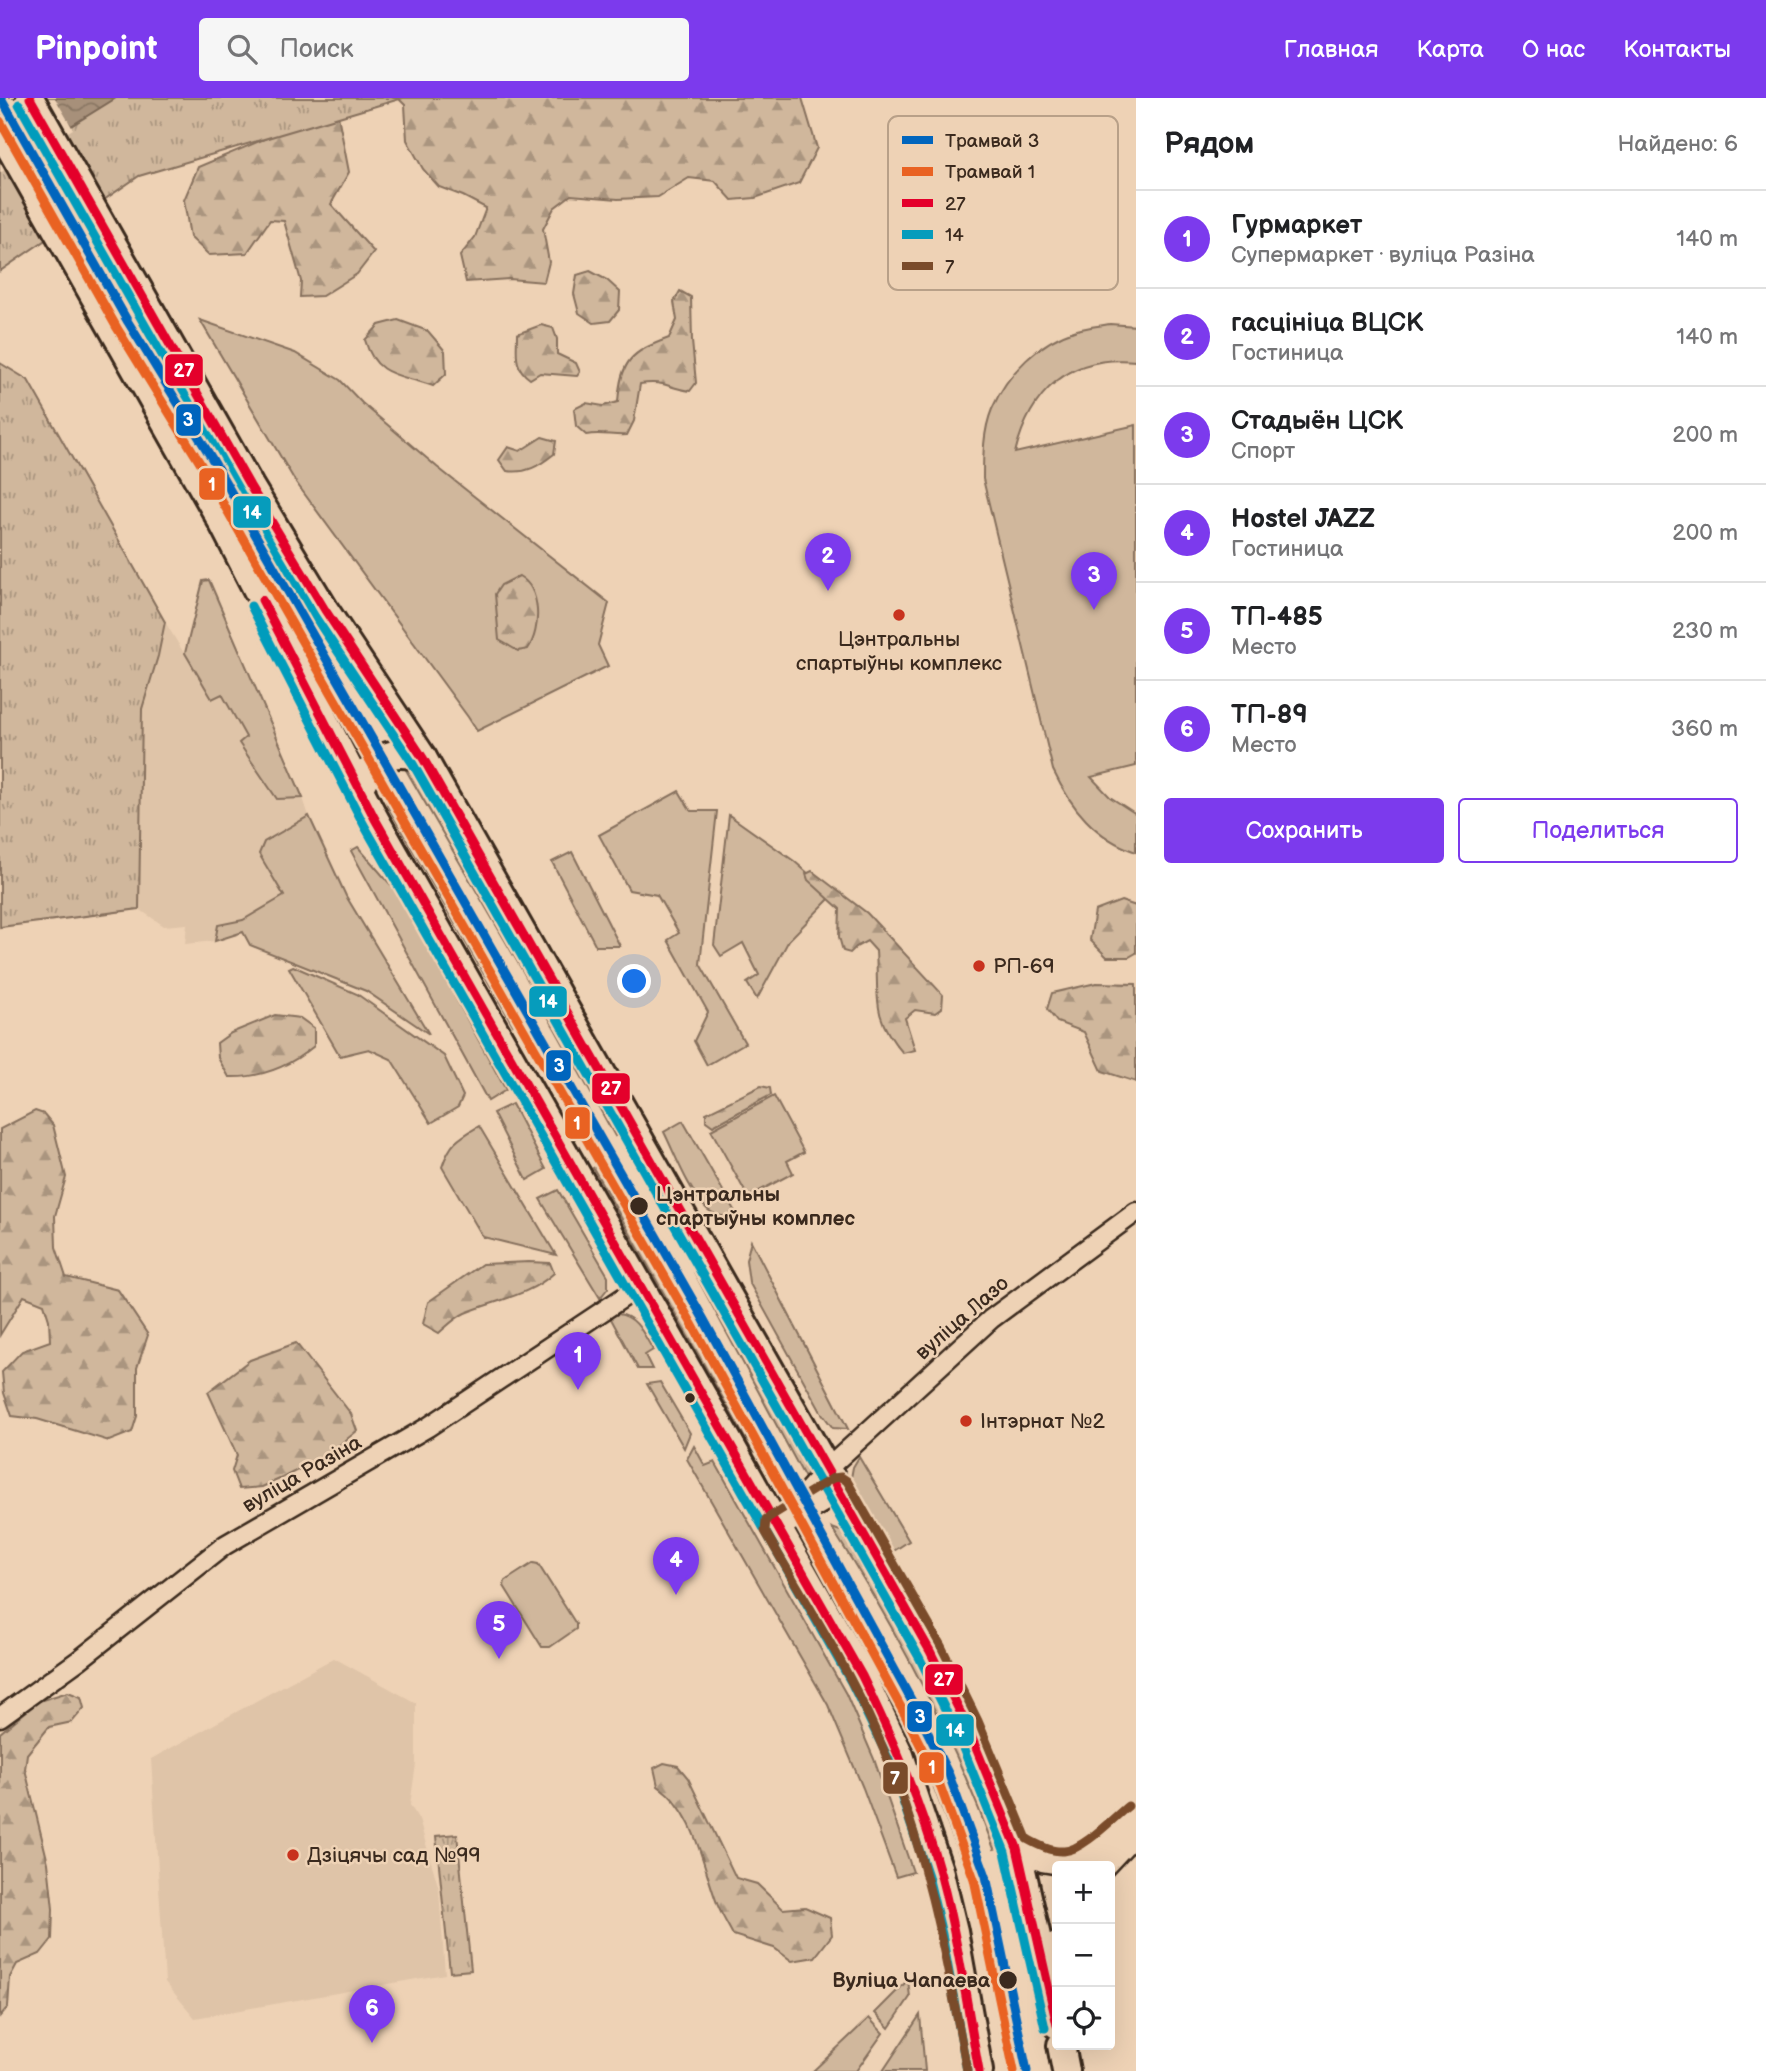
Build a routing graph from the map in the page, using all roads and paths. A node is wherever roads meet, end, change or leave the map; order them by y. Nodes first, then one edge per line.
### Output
1 (30, 98) edge
2 (0, 130) edge
3 (258, 500) junction
4 (222, 522) junction
5 (423, 758) junction
6 (359, 790) junction
7 (1136, 1212) edge
8 (639, 1287) junction
9 (833, 1479) junction
10 (776, 1526) junction
11 (0, 1717) edge
12 (1136, 1815) edge
13 (1136, 1832) edge
14 (1017, 1848) junction
15 (1109, 1861) edge
16 (1052, 2000) edge
17 (1062, 2050) edge
18 (979, 2071) edge
19 (1066, 2071) edge

1 - 3 main road
2 - 4 main road
3 - 4 street
3 - 5 main road
4 - 6 main road
5 - 6 main road
5 - 9 main road
6 - 8 main road
7 - 9 street, вуліца Лазо
8 - 10 main road
8 - 11 street, вуліца Разіна
9 - 10 main road
9 - 14 main road
10 - 18 main road
12 - 14 street
13 - 15 street
14 - 16 main road
17 - 19 main road

